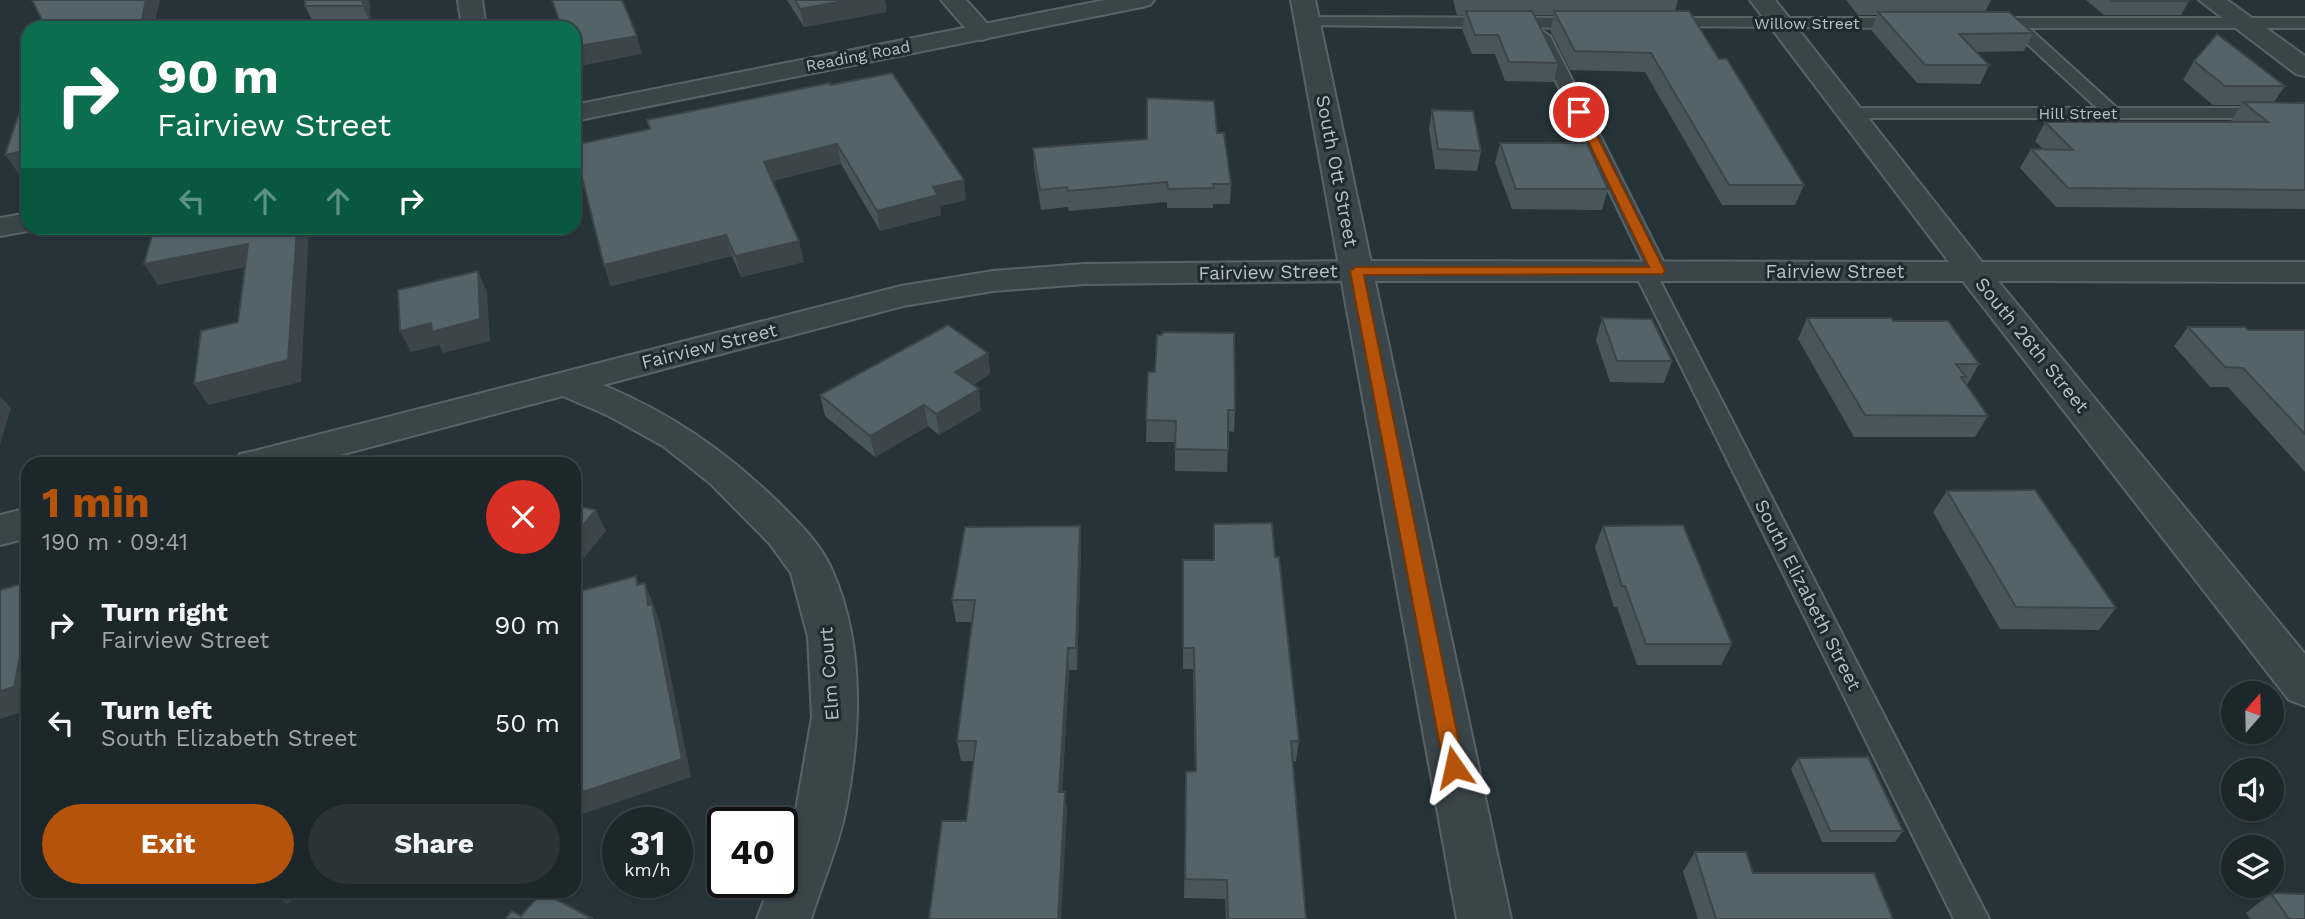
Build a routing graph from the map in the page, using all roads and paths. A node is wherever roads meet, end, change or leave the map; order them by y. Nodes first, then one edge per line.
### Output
1 (470, 0) edge
2 (953, 0) edge
3 (1142, 0) edge
4 (2211, 0) edge
5 (1306, 11) edge
6 (1771, 11) edge
7 (473, 21) edge
8 (1536, 23) junction
9 (1604, 23) edge
10 (1644, 23) edge
11 (1918, 23) edge
12 (1973, 23) edge
13 (2014, 23) junction
14 (2243, 23) junction
15 (2305, 23) edge
16 (982, 32) junction
17 (2305, 68) edge
18 (581, 112) edge
19 (1851, 113) junction
20 (2113, 113) junction
21 (2305, 113) edge
22 (21, 224) edge
23 (0, 228) edge
24 (1356, 271) junction
25 (1651, 271) junction
26 (1973, 272) junction
27 (2305, 272) edge
28 (565, 383) junction
29 (281, 457) edge
30 (21, 525) edge
31 (0, 530) edge
32 (2305, 687) edge
33 (784, 919) edge
34 (1484, 919) edge
35 (1972, 919) edge

1 - 7 street
2 - 16 street
3 - 16 street, Reading Road
4 - 14 street
5 - 8 lane
5 - 24 street, South Ott Street
6 - 10 lane, Willow Street
6 - 11 lane, Willow Street
6 - 19 street, South 26th Street
8 - 9 lane
8 - 25 lane, South Elizabeth Street
12 - 13 lane
13 - 14 lane
13 - 20 lane
14 - 15 lane
14 - 17 street
16 - 18 street, Reading Road
19 - 20 lane, Hill Street
19 - 26 street, South 26th Street
20 - 21 lane, Hill Street
22 - 23 street
24 - 25 street, Fairview Street
24 - 28 street, Fairview Street
24 - 34 street, South Ott Street
25 - 26 street, Fairview Street
25 - 35 lane, South Elizabeth Street
26 - 27 street, Fairview Street
26 - 32 street, South 26th Street
28 - 29 street, Fairview Street
28 - 33 street, Elm Court
30 - 31 street

